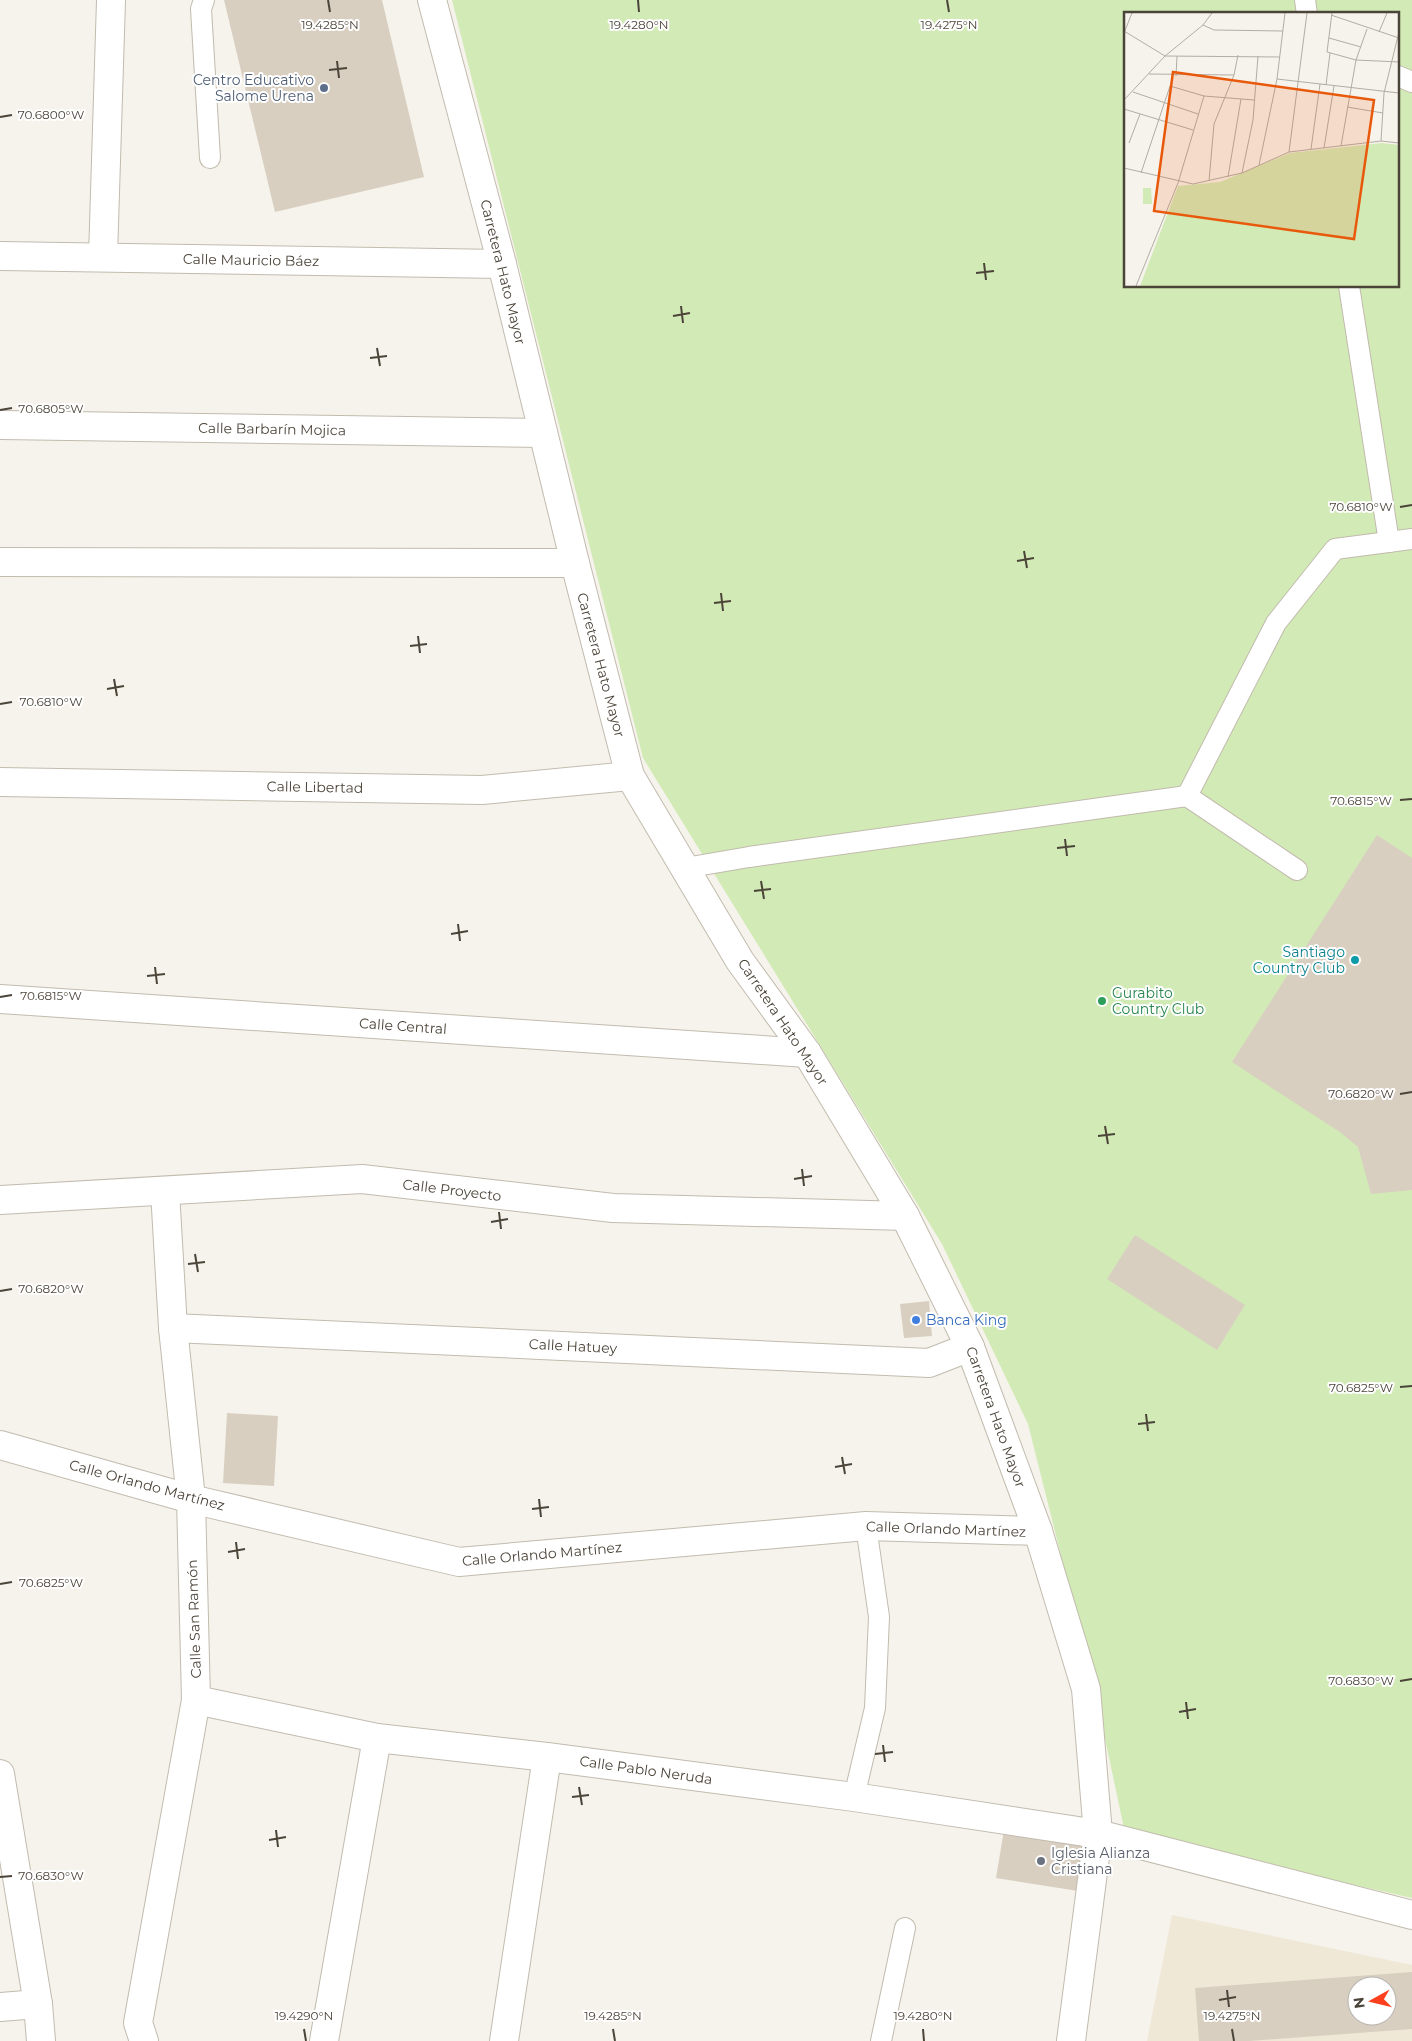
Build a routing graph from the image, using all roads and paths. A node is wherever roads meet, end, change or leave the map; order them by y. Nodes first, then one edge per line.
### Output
1 (111, 0) edge
2 (204, 0) edge
3 (432, 0) edge
4 (1400, 77) edge
5 (1412, 82) edge
6 (210, 158) dead end
7 (0, 256) edge
8 (103, 257) junction
9 (502, 264) junction
10 (1349, 288) edge
11 (0, 425) edge
12 (543, 433) junction
13 (1412, 539) edge
14 (1389, 542) junction
15 (0, 562) edge
16 (575, 563) junction
17 (630, 776) junction
18 (0, 782) edge
19 (1187, 796) junction
20 (685, 868) junction
21 (1297, 870) dead end
22 (0, 999) edge
23 (807, 1053) junction
24 (165, 1191) junction
25 (0, 1200) edge
26 (905, 1216) junction
27 (173, 1328) junction
28 (970, 1347) junction
29 (0, 1446) edge
30 (190, 1498) junction
31 (866, 1526) junction
32 (1038, 1532) junction
33 (196, 1700) junction
34 (377, 1738) junction
35 (547, 1757) junction
36 (0, 1774) edge
37 (854, 1797) junction
38 (1098, 1834) junction
39 (1412, 1915) edge
40 (905, 1928) dead end
41 (38, 2004) junction
42 (0, 2007) edge
43 (41, 2041) edge
44 (144, 2041) edge
45 (324, 2041) edge
46 (504, 2041) edge
47 (881, 2041) edge
48 (1071, 2041) edge

1 - 8 street
2 - 6 lane
3 - 9 street, Carretera Hato Mayor
4 - 5 lane
7 - 8 street, Calle Mauricio Báez
8 - 9 street, Calle Mauricio Báez
9 - 12 street, Carretera Hato Mayor
10 - 14 lane
11 - 12 street, Calle Barbarín Mojica
12 - 16 street, Carretera Hato Mayor
13 - 14 lane
14 - 19 lane
15 - 16 street
16 - 17 street, Carretera Hato Mayor
17 - 18 street, Calle Libertad
17 - 20 street, Carretera Hato Mayor
19 - 20 lane
19 - 21 lane
20 - 23 street, Carretera Hato Mayor
22 - 23 street, Calle Central
23 - 26 street, Carretera Hato Mayor
24 - 25 street, Calle Proyecto
24 - 26 street, Calle Proyecto
24 - 27 street, Calle San Ramón
26 - 28 street, Carretera Hato Mayor
27 - 28 street, Calle Hatuey
27 - 30 street, Calle San Ramón
28 - 32 street, Carretera Hato Mayor
29 - 30 street, Calle Orlando Martínez
30 - 31 street, Calle Orlando Martínez
30 - 33 street, Calle San Ramón
31 - 32 street, Calle Orlando Martínez
31 - 37 lane
32 - 38 street, Carretera Hato Mayor
33 - 34 street, Calle Pablo Neruda
33 - 44 street, Calle San Ramón
34 - 35 street, Calle Pablo Neruda
34 - 45 street
35 - 37 street, Calle Pablo Neruda
35 - 46 street
36 - 41 street
37 - 38 street, Calle Pablo Neruda
38 - 39 street, Calle Pablo Neruda
38 - 48 street, Carretera Hato Mayor
40 - 47 lane
41 - 42 street
41 - 43 street

